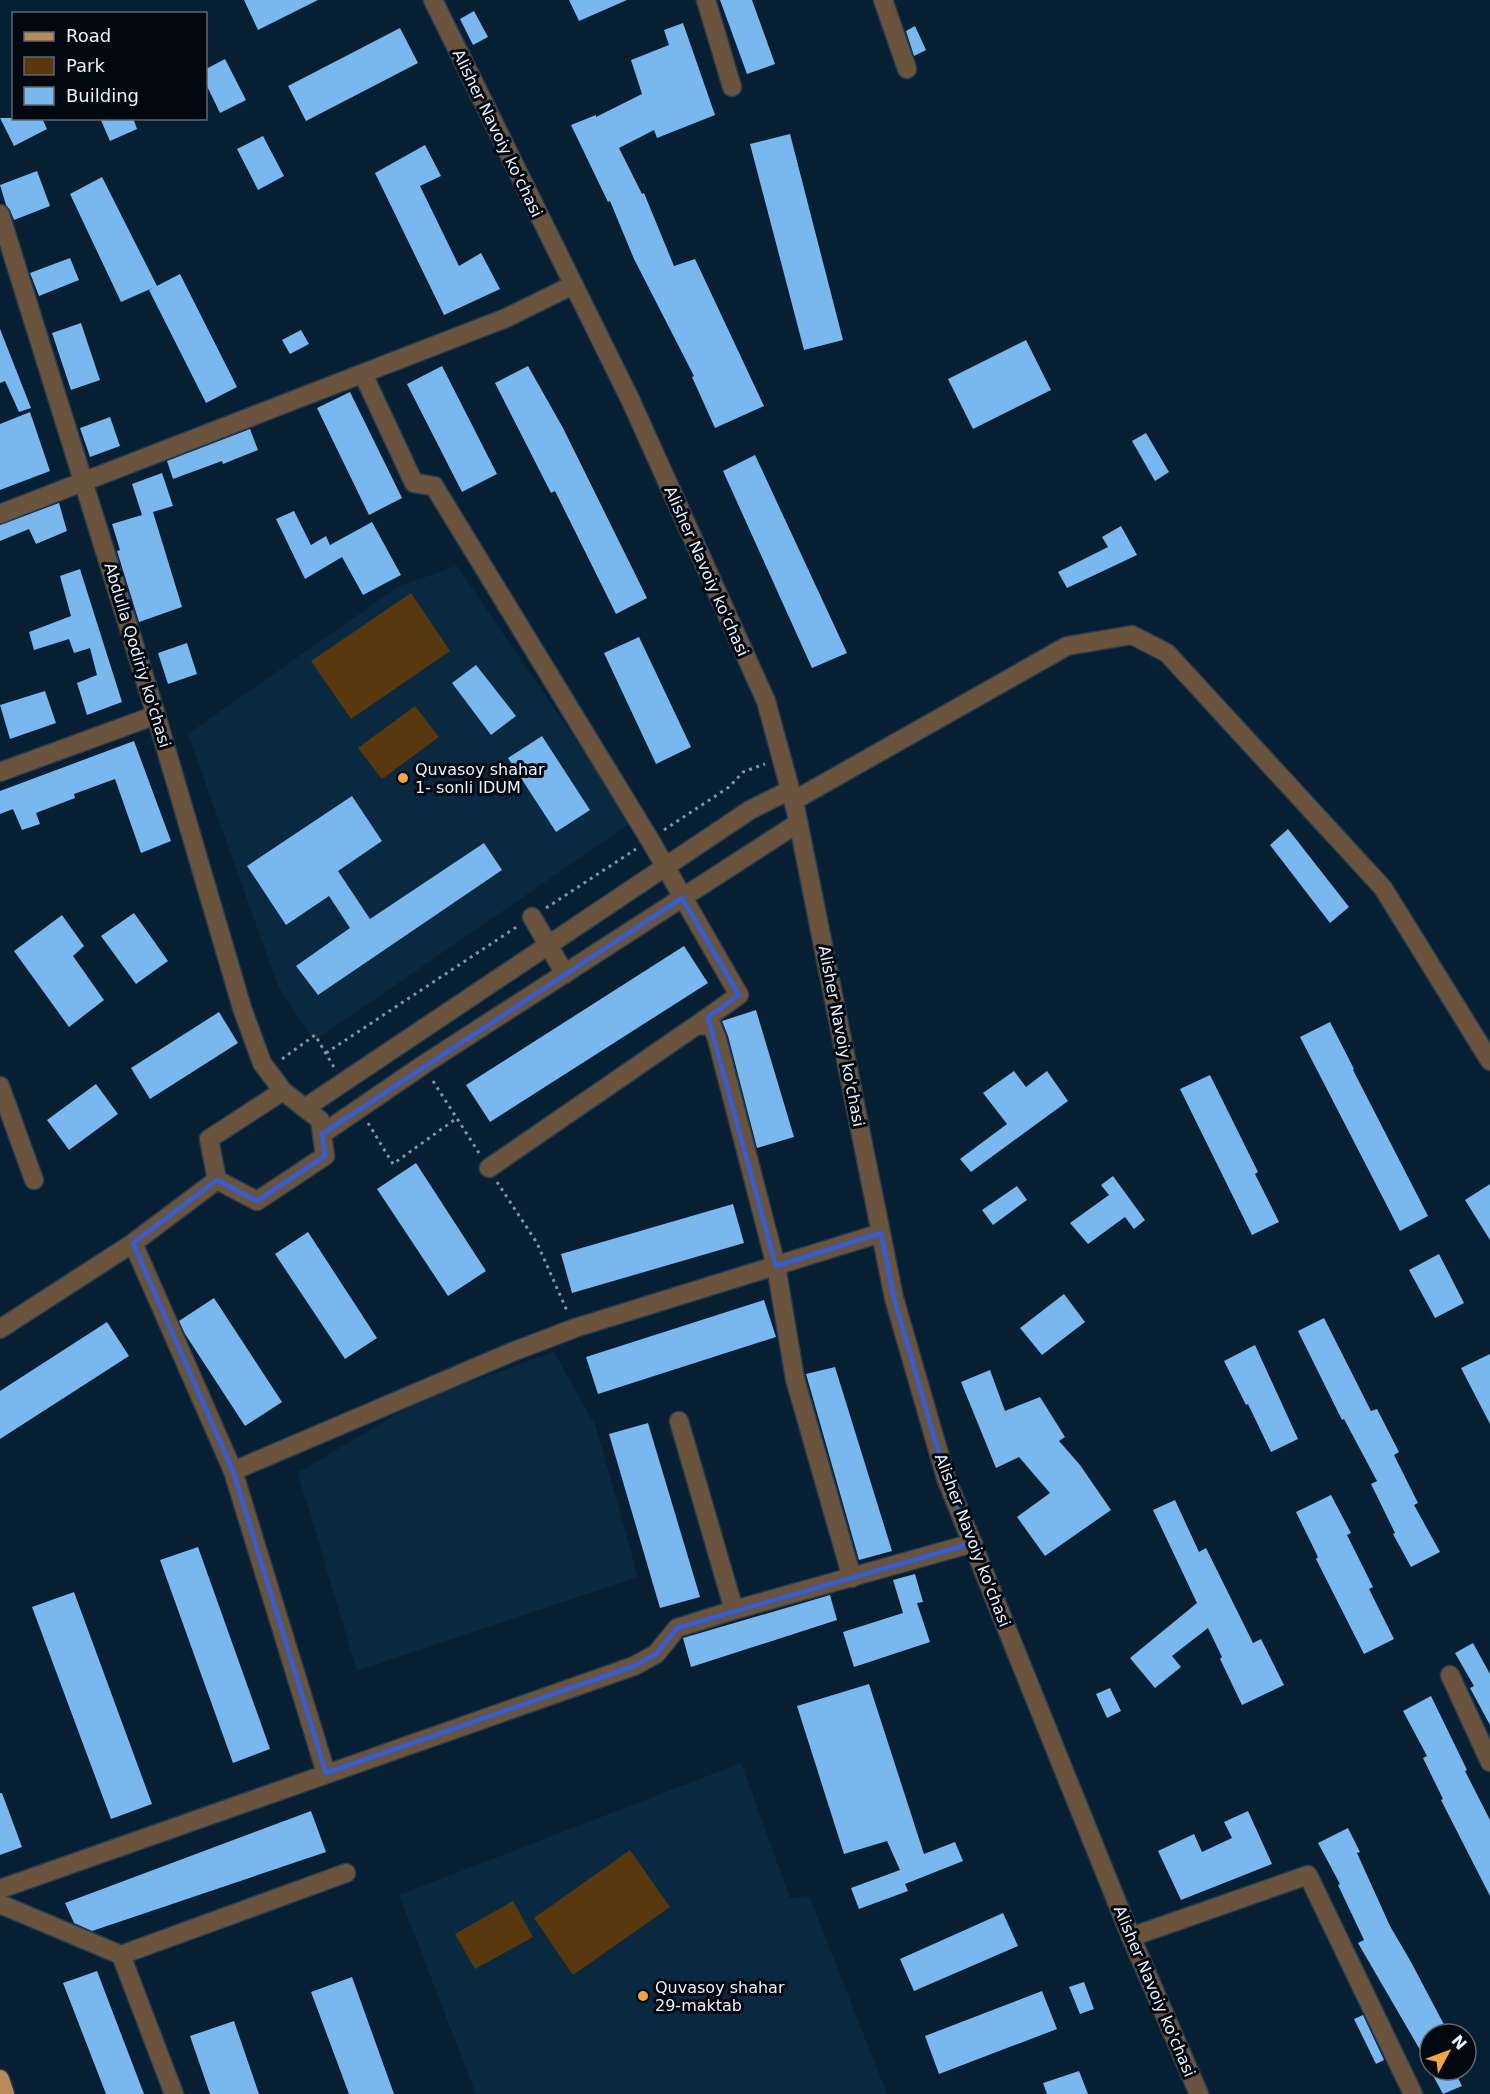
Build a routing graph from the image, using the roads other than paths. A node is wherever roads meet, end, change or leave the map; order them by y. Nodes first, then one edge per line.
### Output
1 (433, 0) edge
2 (706, 0) edge
3 (882, 0) edge
4 (907, 69) dead end
5 (732, 87) dead end
6 (0, 214) edge
7 (8, 268) edge
8 (573, 285) junction
9 (363, 374) junction
10 (85, 482) junction
11 (0, 514) edge
12 (156, 715) junction
13 (0, 772) edge
14 (792, 796) junction
15 (798, 822) junction
16 (666, 866) junction
17 (682, 898) junction
18 (531, 917) road end
19 (548, 945) junction
20 (565, 974) junction
21 (697, 1025) junction
22 (1490, 1061) edge
23 (0, 1086) edge
24 (283, 1091) junction
25 (305, 1108) junction
26 (322, 1134) junction
27 (489, 1168) dead end
28 (34, 1180) dead end
29 (217, 1180) junction
30 (881, 1233) junction
31 (132, 1243) junction
32 (776, 1266) junction
33 (0, 1329) edge
34 (679, 1421) dead end
35 (233, 1471) junction
36 (972, 1543) junction
37 (852, 1578) junction
38 (734, 1610) junction
39 (1450, 1675) dead end
40 (1490, 1761) edge
41 (326, 1773) junction
42 (346, 1873) dead end
43 (0, 1889) edge
44 (0, 1905) edge
45 (1131, 1938) junction
46 (121, 1955) junction
47 (0, 2079) edge
48 (5, 2094) edge
49 (174, 2094) edge
50 (1198, 2094) edge
51 (1413, 2094) edge

1 - 8 street, Alisher Navoiy ko'chasi
2 - 5 street
3 - 4 street
6 - 7 street, Abdulla Qodiriy ko'chasi
7 - 10 street, Abdulla Qodiriy ko'chasi
8 - 9 street
8 - 14 street, Alisher Navoiy ko'chasi
9 - 10 street
9 - 16 street
10 - 11 street
10 - 12 street, Abdulla Qodiriy ko'chasi
12 - 13 street
12 - 24 street, Abdulla Qodiriy ko'chasi
14 - 15 street, Alisher Navoiy ko'chasi
14 - 16 street
14 - 22 street
15 - 17 street
15 - 30 street, Alisher Navoiy ko'chasi
16 - 17 street
16 - 19 street
17 - 20 street
17 - 21 street
18 - 19 street
19 - 20 street
19 - 25 street
20 - 26 street
21 - 27 street
21 - 32 street
23 - 28 street
24 - 25 street
24 - 29 street
25 - 26 street
26 - 29 street
29 - 31 street
30 - 32 street
30 - 36 street, Alisher Navoiy ko'chasi
31 - 33 street
31 - 35 street
32 - 35 street
32 - 37 street
34 - 38 street
35 - 41 street
36 - 37 street
36 - 45 street, Alisher Navoiy ko'chasi
37 - 38 street
38 - 41 street
39 - 40 street
41 - 43 street
42 - 46 street
44 - 46 street
45 - 50 street, Alisher Navoiy ko'chasi
45 - 51 street
46 - 49 street
47 - 48 main road

